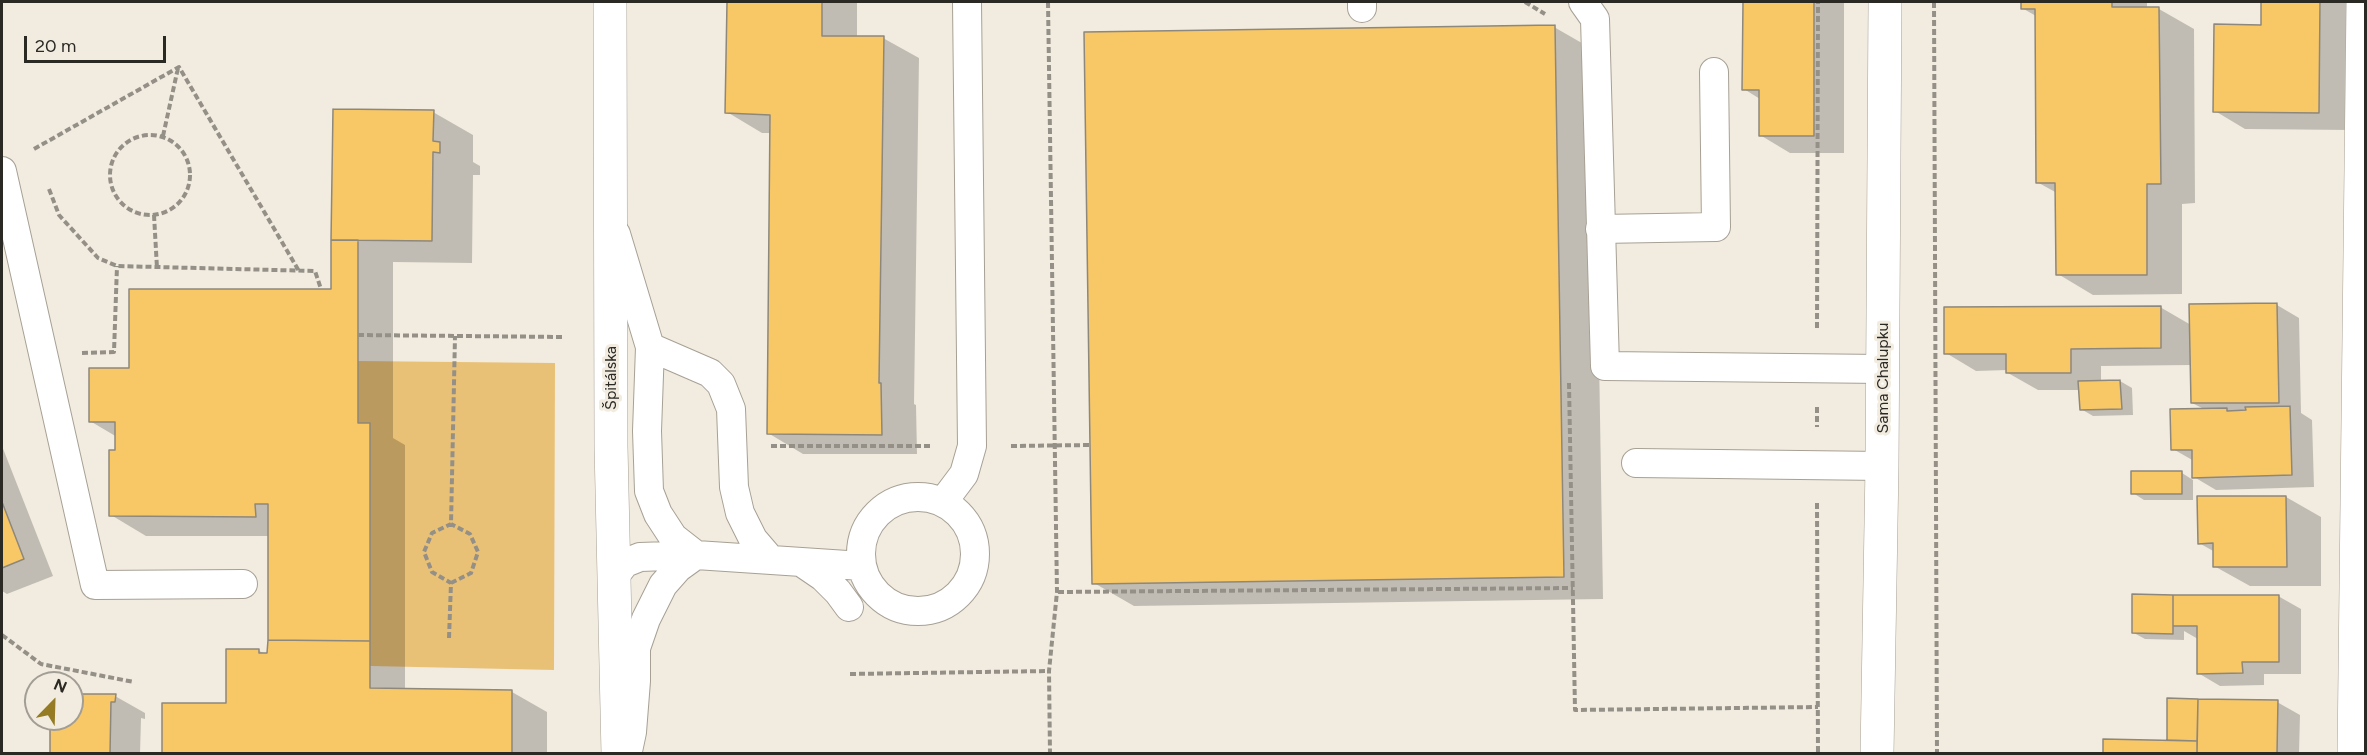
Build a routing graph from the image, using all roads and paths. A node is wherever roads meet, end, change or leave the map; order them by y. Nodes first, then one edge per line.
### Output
1 (610, 2) edge
2 (967, 2) edge
3 (1048, 2) edge
4 (1526, 2) edge
5 (1583, 2) edge
6 (1886, 2) edge
7 (1934, 2) edge
8 (2363, 2) edge
9 (1554, 20) dead end
10 (178, 67) junction
11 (1714, 72) dead end
12 (163, 136) junction
13 (38, 159) dead end
14 (2, 171) edge
15 (46, 182) dead end
16 (154, 215) junction
17 (610, 216) junction
18 (1600, 229) junction
19 (117, 267) junction
20 (157, 268) junction
21 (299, 271) junction
22 (321, 289) dead end
23 (358, 335) dead end
24 (455, 336) junction
25 (565, 336) dead end
26 (650, 347) junction
27 (43, 355) junction
28 (1883, 369) junction
29 (1569, 372) dead end
30 (1091, 445) dead end
31 (732, 446) junction
32 (972, 446) junction
33 (1055, 446) junction
34 (1636, 464) dead end
35 (1882, 466) junction
36 (943, 502) junction
37 (451, 524) junction
38 (696, 555) junction
39 (771, 560) junction
40 (801, 562) junction
41 (862, 566) junction
42 (614, 577) junction
43 (243, 584) dead end
44 (451, 584) junction
45 (1573, 588) junction
46 (1058, 592) junction
47 (849, 607) dead end
48 (2, 635) edge
49 (449, 638) dead end
50 (1049, 671) junction
51 (850, 674) dead end
52 (134, 682) dead end
53 (1818, 707) dead end
54 (618, 753) edge
55 (628, 753) edge
56 (1050, 753) edge
57 (1877, 753) edge
58 (1937, 753) edge
59 (2354, 753) edge

1 - 17 street, Špitálska
2 - 32 lane
3 - 33 path
4 - 9 path
5 - 18 lane
6 - 28 street, Sama Chalupku
7 - 58 path
8 - 59 street
10 - 12 path
10 - 13 path
10 - 21 path
11 - 18 lane
12 - 16 path
12 - 16 path
14 - 27 lane
15 - 19 path
16 - 20 path
17 - 26 lane
17 - 42 street, Špitálska
18 - 28 lane
19 - 20 path
19 - 27 path
20 - 21 path
21 - 22 path
23 - 24 path
24 - 25 path
24 - 37 path
26 - 31 lane
26 - 38 lane
27 - 43 lane
28 - 35 street, Sama Chalupku
29 - 45 path
30 - 33 path
31 - 32 path
31 - 39 lane
32 - 33 path
32 - 36 lane
33 - 46 path
34 - 35 lane
35 - 57 street, Sama Chalupku
36 - 41 lane
36 - 41 lane
37 - 44 path
37 - 44 path
38 - 39 lane
38 - 42 lane
38 - 55 lane
39 - 40 lane
40 - 41 lane
40 - 47 lane
42 - 54 street, Špitálska
44 - 49 path
45 - 46 path
45 - 53 path
46 - 50 path
48 - 52 path
50 - 51 path
50 - 56 path

